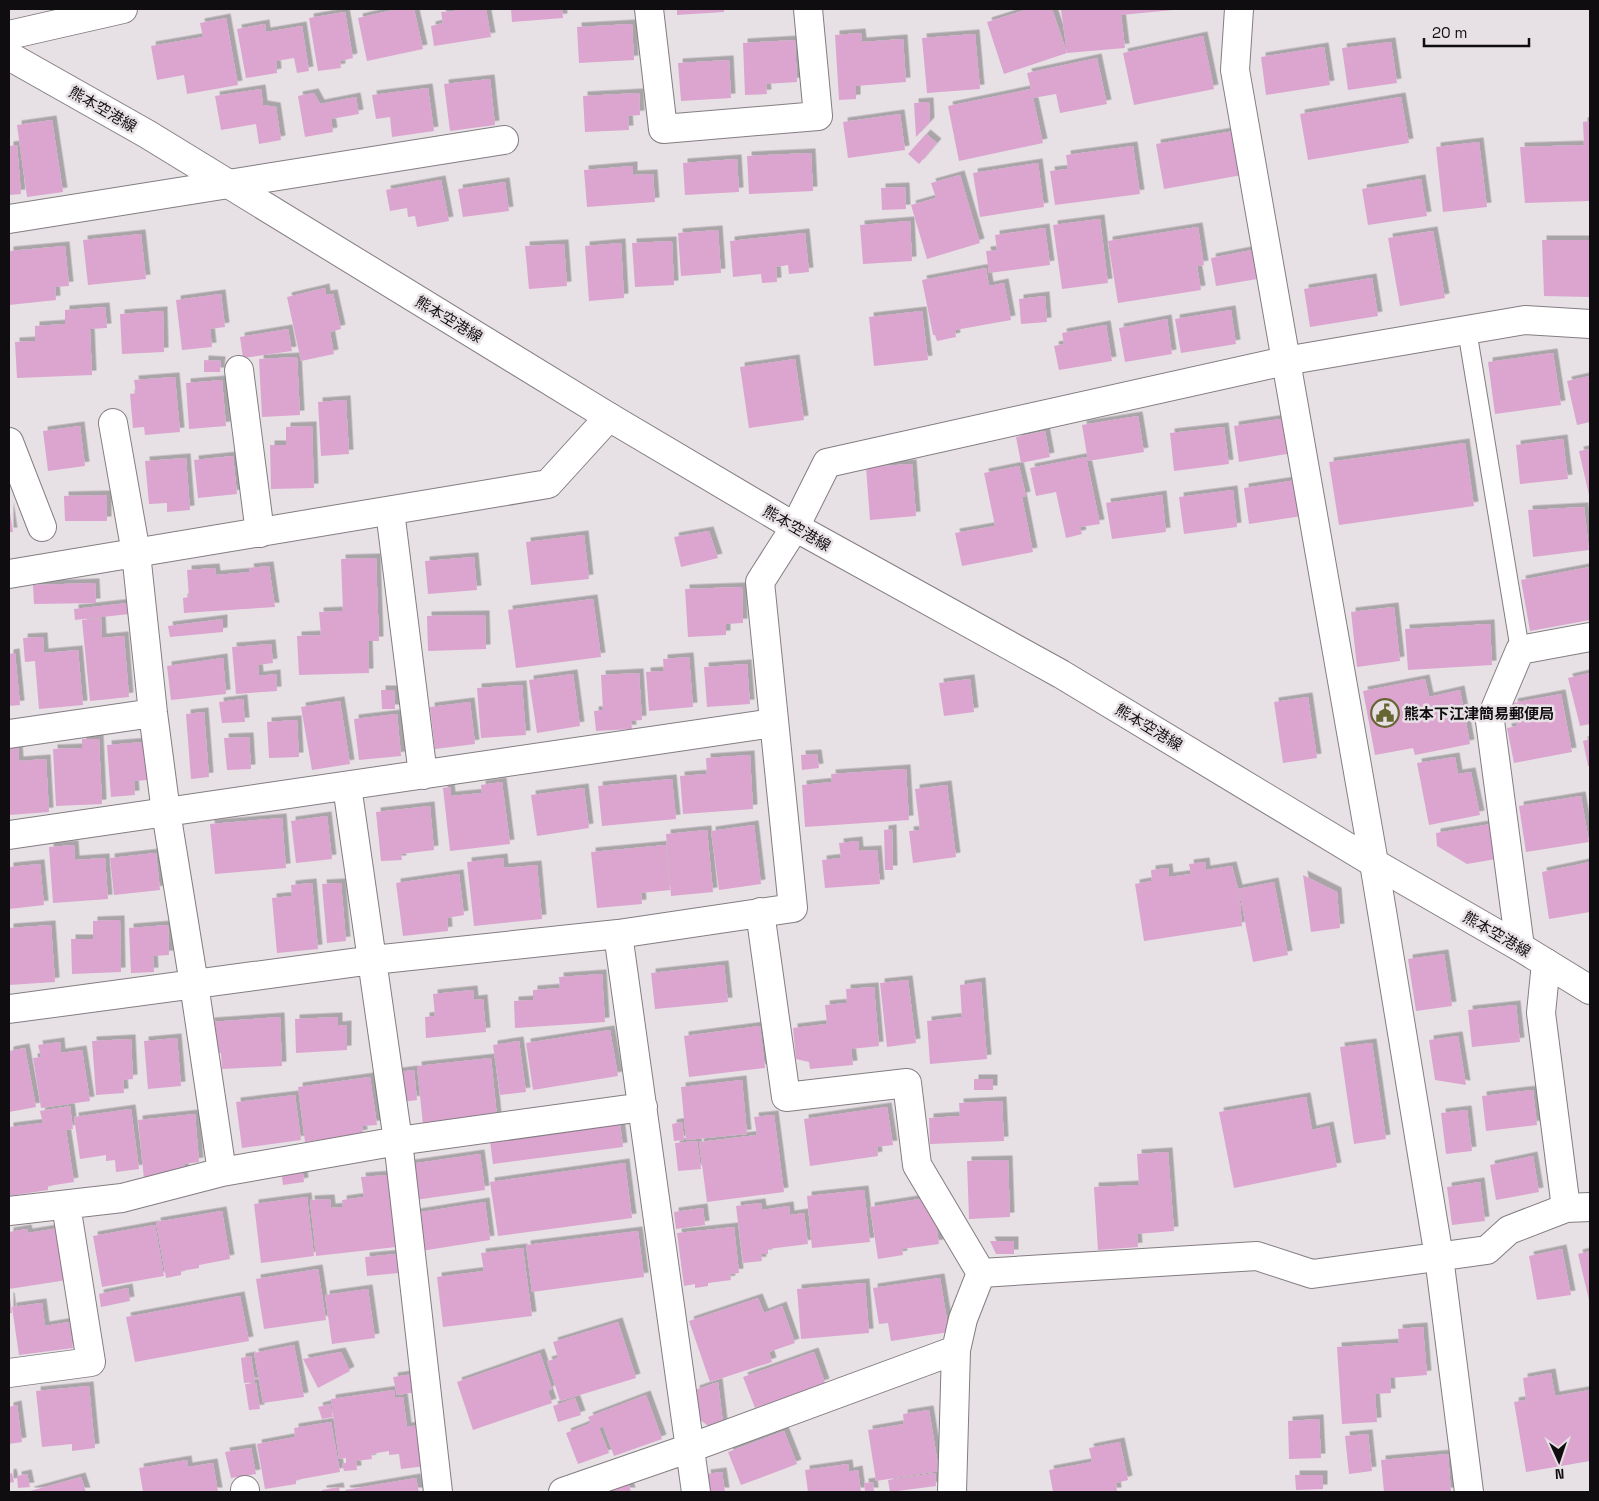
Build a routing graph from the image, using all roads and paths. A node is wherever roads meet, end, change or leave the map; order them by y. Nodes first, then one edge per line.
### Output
1 (123, 9) edge
2 (649, 9) edge
3 (1239, 9) edge
4 (814, 10) edge
5 (9, 35) edge
6 (9, 56) edge
7 (504, 140) dead end
8 (227, 184) junction
9 (9, 219) edge
10 (1590, 324) edge
11 (1467, 330) junction
12 (1285, 361) junction
13 (239, 370) dead end
14 (609, 417) junction
15 (113, 423) dead end
16 (9, 442) edge
17 (390, 511) junction
18 (42, 527) dead end
19 (795, 527) junction
20 (260, 533) junction
21 (136, 553) junction
22 (9, 574) edge
23 (1590, 637) edge
24 (1520, 650) junction
25 (153, 713) junction
26 (774, 723) junction
27 (9, 734) edge
28 (423, 775) junction
29 (347, 786) junction
30 (166, 812) junction
31 (9, 835) edge
32 (1374, 864) junction
33 (760, 912) junction
34 (618, 934) junction
35 (1520, 946) junction
36 (373, 960) junction
37 (1546, 963) junction
38 (194, 984) junction
39 (1590, 990) edge
40 (9, 1009) edge
41 (643, 1106) junction
42 (398, 1142) junction
43 (222, 1172) junction
44 (66, 1205) junction
45 (1578, 1207) edge
46 (9, 1211) edge
47 (1439, 1257) junction
48 (981, 1273) junction
49 (956, 1350) junction
50 (9, 1373) edge
51 (690, 1448) junction
52 (438, 1492) edge
53 (563, 1492) edge
54 (696, 1492) edge
55 (952, 1492) edge
56 (1469, 1492) edge

1 - 5 street
2 - 4 street
3 - 12 street
6 - 8 street, 熊本空港線
7 - 8 street
8 - 9 street
8 - 14 street, 熊本空港線
10 - 11 street
11 - 12 street
11 - 24 lane
12 - 19 street
12 - 32 street
13 - 20 street
14 - 17 street
14 - 19 street, 熊本空港線
15 - 21 street
16 - 18 street
17 - 20 street
17 - 28 street
19 - 26 street
19 - 32 street, 熊本空港線
20 - 21 street
21 - 22 street
21 - 25 street
23 - 24 street
24 - 35 street
25 - 27 street
25 - 30 street
26 - 28 street
26 - 33 street
28 - 29 street
29 - 30 street
29 - 36 street
30 - 31 street
30 - 38 street
32 - 35 street, 熊本空港線
32 - 47 street
33 - 34 street
33 - 48 street
34 - 36 street
34 - 41 street
35 - 37 street, 熊本空港線
36 - 38 street
36 - 42 street
37 - 39 street, 熊本空港線
37 - 45 street
38 - 40 street
38 - 43 street
41 - 42 street
41 - 51 street
42 - 43 street
42 - 52 street
43 - 44 street
44 - 46 street
44 - 50 street
45 - 47 street
47 - 48 street
47 - 56 street
48 - 49 street
49 - 51 street
49 - 55 street
51 - 53 street
51 - 54 street

